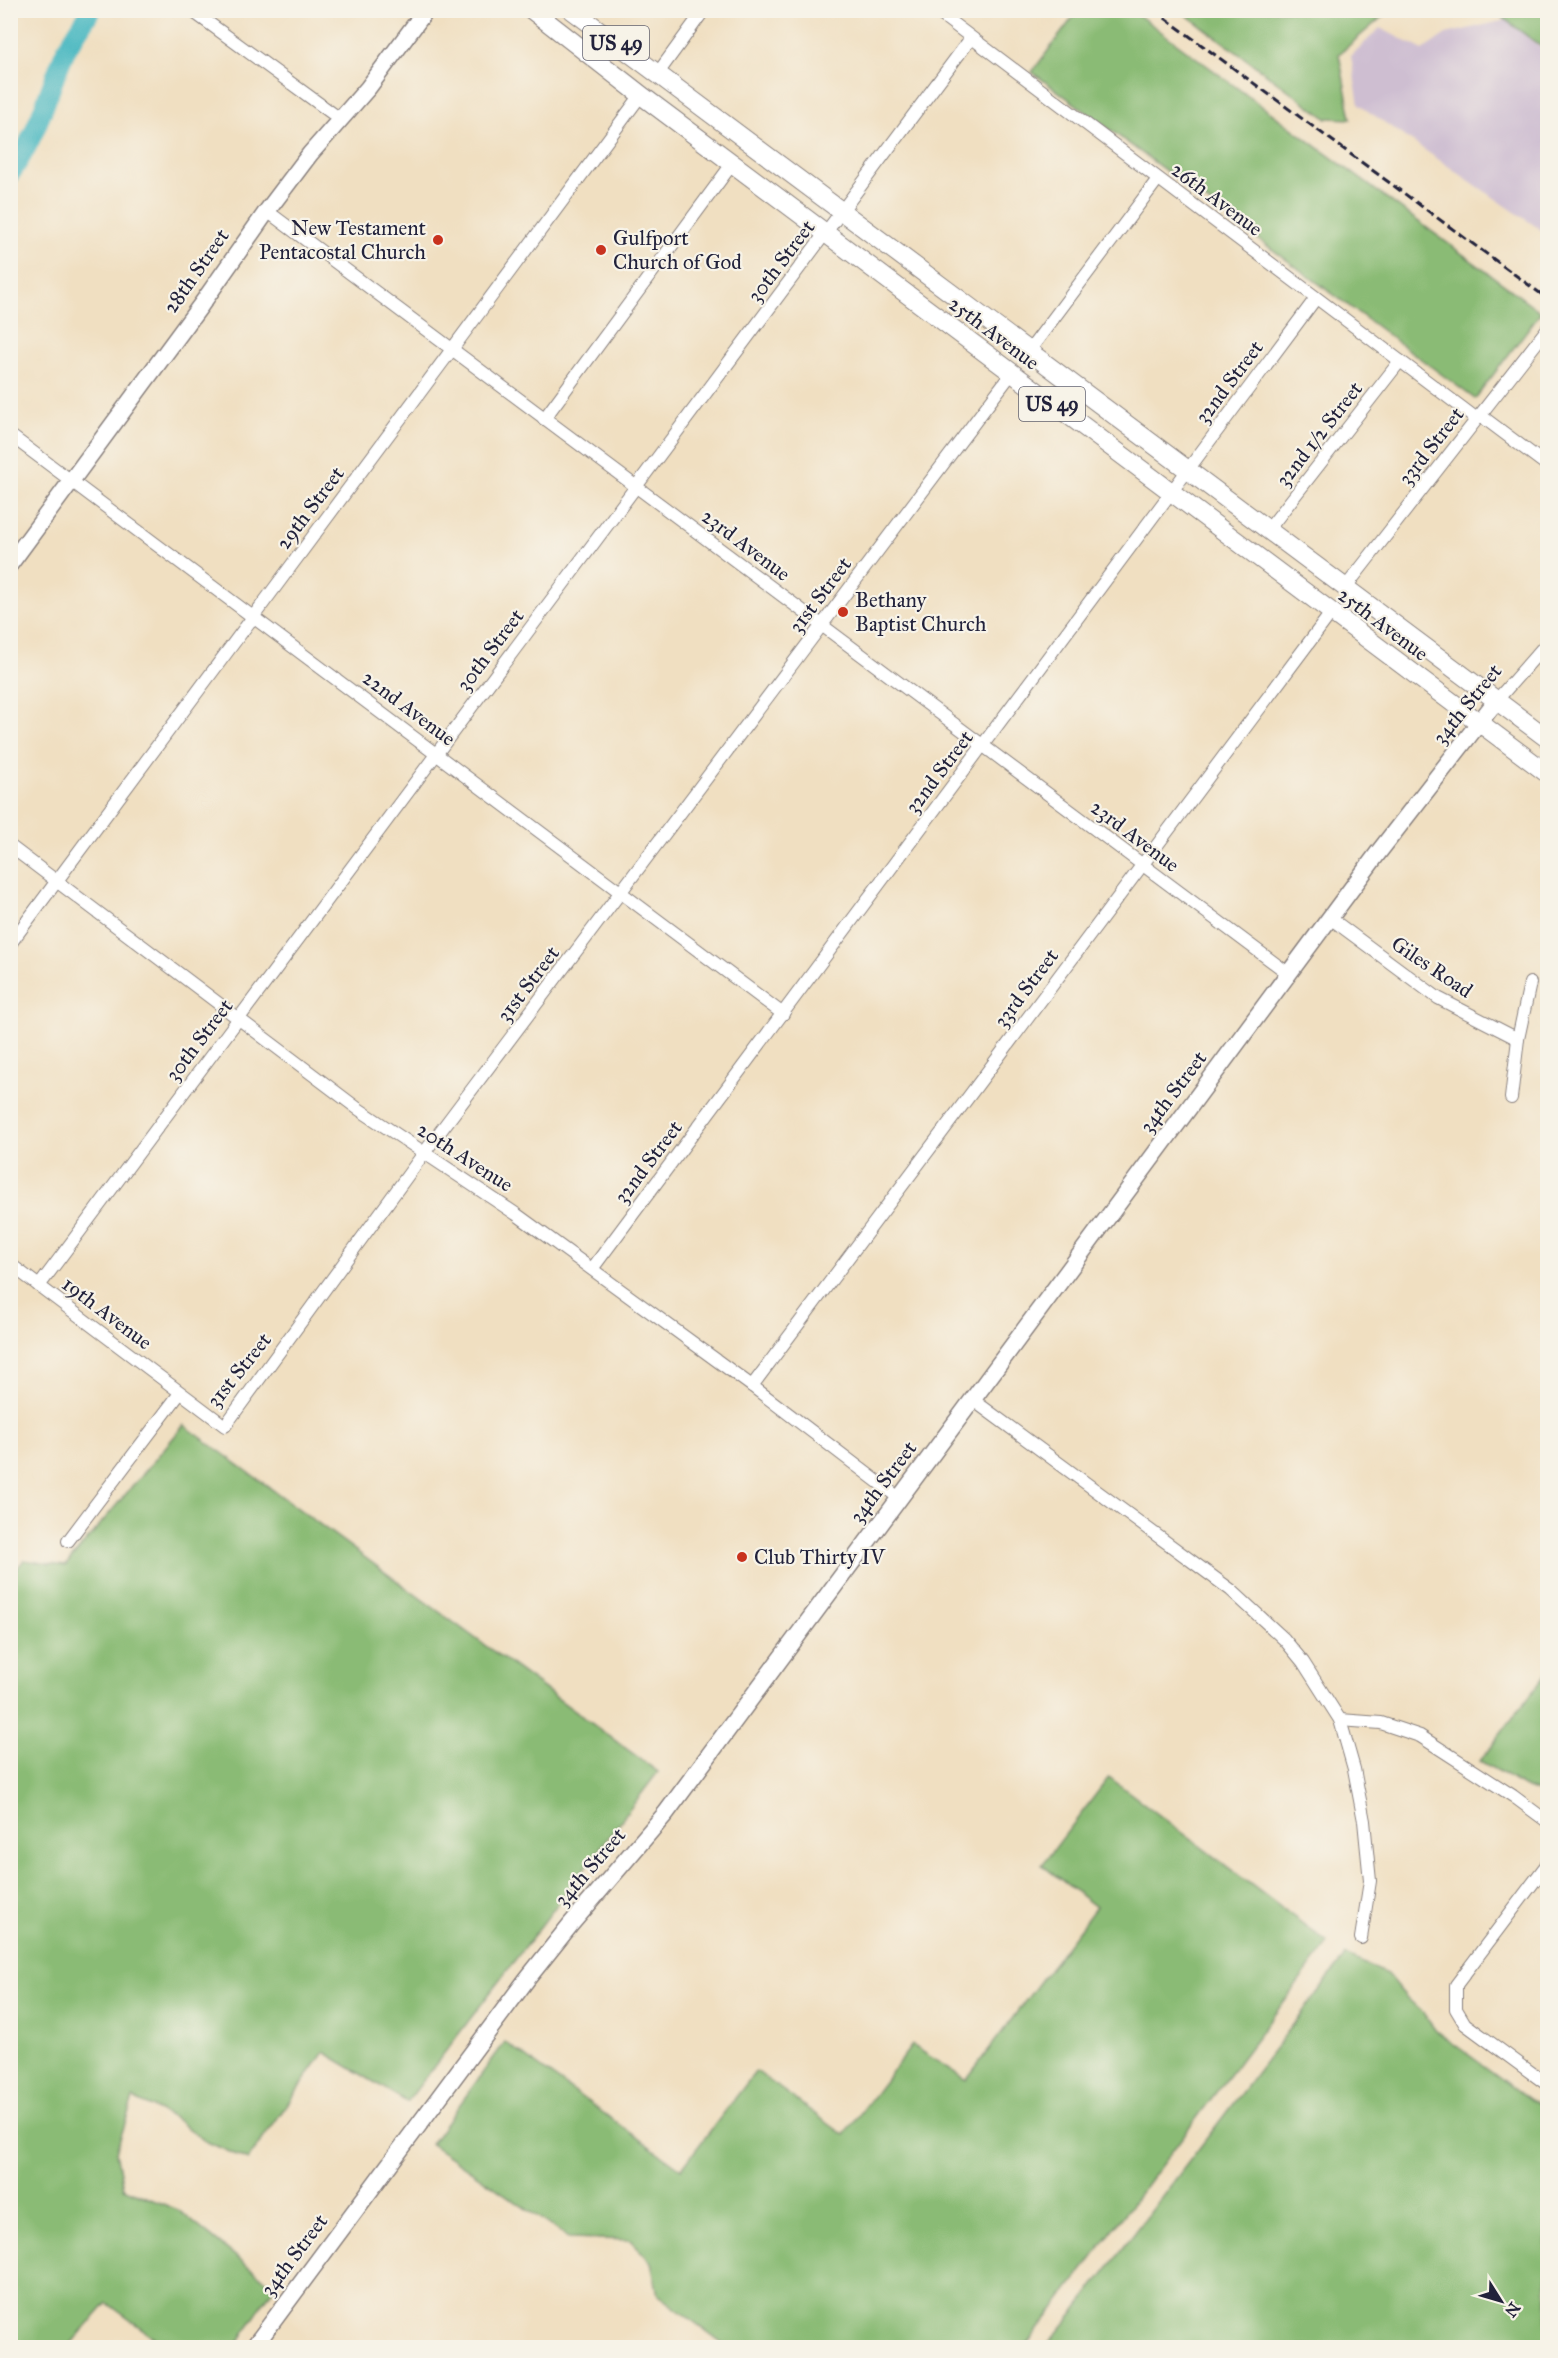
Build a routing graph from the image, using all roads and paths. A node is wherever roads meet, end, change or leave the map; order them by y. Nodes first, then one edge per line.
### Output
1 (191, 10) edge
2 (426, 10) edge
3 (532, 10) edge
4 (572, 10) edge
5 (704, 10) edge
6 (935, 10) edge
7 (971, 38) junction
8 (658, 73) junction
9 (641, 96) junction
10 (340, 119) junction
11 (732, 164) junction
12 (1158, 179) junction
13 (267, 211) junction
14 (842, 211) junction
15 (826, 233) junction
16 (1316, 298) junction
17 (1548, 328) edge
18 (452, 350) junction
19 (1029, 351) junction
20 (1400, 361) junction
21 (1011, 374) junction
22 (1479, 417) junction
23 (544, 419) junction
24 (10, 435) edge
25 (1548, 466) edge
26 (1188, 470) junction
27 (71, 480) junction
28 (636, 487) junction
29 (1171, 493) junction
30 (1268, 530) junction
31 (10, 564) edge
32 (1345, 588) junction
33 (1331, 613) junction
34 (255, 616) junction
35 (822, 626) junction
36 (1548, 642) edge
37 (1496, 701) junction
38 (1479, 723) junction
39 (1548, 739) edge
40 (982, 746) junction
41 (437, 753) junction
42 (1548, 774) edge
43 (10, 846) edge
44 (1142, 865) junction
45 (58, 882) junction
46 (622, 892) junction
47 (1330, 918) junction
48 (10, 944) edge
49 (1289, 974) junction
50 (1530, 983) dead end
51 (783, 1014) junction
52 (239, 1019) junction
53 (1518, 1039) junction
54 (1511, 1098) dead end
55 (424, 1153) junction
56 (10, 1264) edge
57 (592, 1269) junction
58 (39, 1286) junction
59 (752, 1386) junction
60 (180, 1393) junction
61 (973, 1400) junction
62 (899, 1498) junction
63 (68, 1541) dead end
64 (1340, 1720) junction
65 (1548, 1822) edge
66 (1548, 1863) edge
67 (1361, 1938) dead end
68 (1548, 2085) edge
69 (253, 2348) edge

1 - 10 street
2 - 10 street, 28th Street
3 - 9 main road, 25th Avenue / US 49
4 - 8 main road, 25th Avenue / US 49
5 - 8 street
6 - 7 street, 26th Avenue
7 - 12 street, 26th Avenue
7 - 14 street, 30th Street
8 - 14 main road, 25th Avenue / US 49
9 - 11 main road, 25th Avenue / US 49
9 - 18 street, 29th Street
10 - 13 street, 28th Street
11 - 15 main road, 25th Avenue / US 49
11 - 23 street
12 - 16 street, 26th Avenue
12 - 19 street
13 - 18 street, 23rd Avenue
13 - 27 street, 28th Street
14 - 15 street, 30th Street
14 - 19 main road, 25th Avenue / US 49
15 - 21 main road, 25th Avenue / US 49
15 - 28 street, 30th Street
16 - 20 street, 26th Avenue
16 - 26 street, 32nd Street
17 - 22 street, 33rd Street
18 - 23 street, 23rd Avenue
18 - 34 street, 29th Street
19 - 26 main road, 25th Avenue / US 49
20 - 22 street, 26th Avenue
20 - 30 street, 32nd 1/2 Street
21 - 29 main road, 25th Avenue / US 49
21 - 35 street, 31st Street
22 - 25 street, 26th Avenue
22 - 32 street, 33rd Street
23 - 28 street, 23rd Avenue
24 - 27 street, 22nd Avenue
26 - 29 street, 32nd Street
26 - 30 main road, 25th Avenue / US 49
27 - 31 street, 28th Street
27 - 34 street, 22nd Avenue
28 - 35 street, 23rd Avenue
28 - 41 street, 30th Street
29 - 33 main road, 25th Avenue / US 49
29 - 40 street, 32nd Street
30 - 32 main road, 25th Avenue / US 49
32 - 37 main road, 25th Avenue / US 49
33 - 38 main road, 25th Avenue / US 49
33 - 44 street, 33rd Street
34 - 41 street, 22nd Avenue
34 - 45 street, 29th Street
35 - 40 street, 23rd Avenue
35 - 46 street, 31st Street
36 - 37 street, 34th Street
37 - 38 street, 34th Street
37 - 39 main road, 25th Avenue / US 49
38 - 42 main road, 25th Avenue / US 49
38 - 47 street, 34th Street
40 - 44 street, 23rd Avenue
40 - 51 street, 32nd Street
41 - 46 street, 22nd Avenue
41 - 52 street, 30th Street
43 - 45 street, 20th Avenue
44 - 49 street, 23rd Avenue
44 - 59 street, 33rd Street
45 - 48 street, 29th Street
45 - 52 street, 20th Avenue
46 - 51 street, 22nd Avenue
46 - 55 street, 31st Street
47 - 49 street, 34th Street
47 - 53 street, Giles Road
49 - 61 street, 34th Street
50 - 53 street
51 - 57 street, 32nd Street
52 - 55 street, 20th Avenue
52 - 58 street, 30th Street
53 - 54 street
55 - 57 street, 20th Avenue
55 - 60 street, 31st Street
56 - 58 street, 19th Avenue
57 - 59 street, 20th Avenue
58 - 60 street, 19th Avenue
59 - 62 street, 20th Avenue
60 - 63 street, 31st Street
61 - 62 street, 34th Street
61 - 64 street
62 - 69 street, 34th Street
64 - 65 street
64 - 67 street
66 - 68 street

